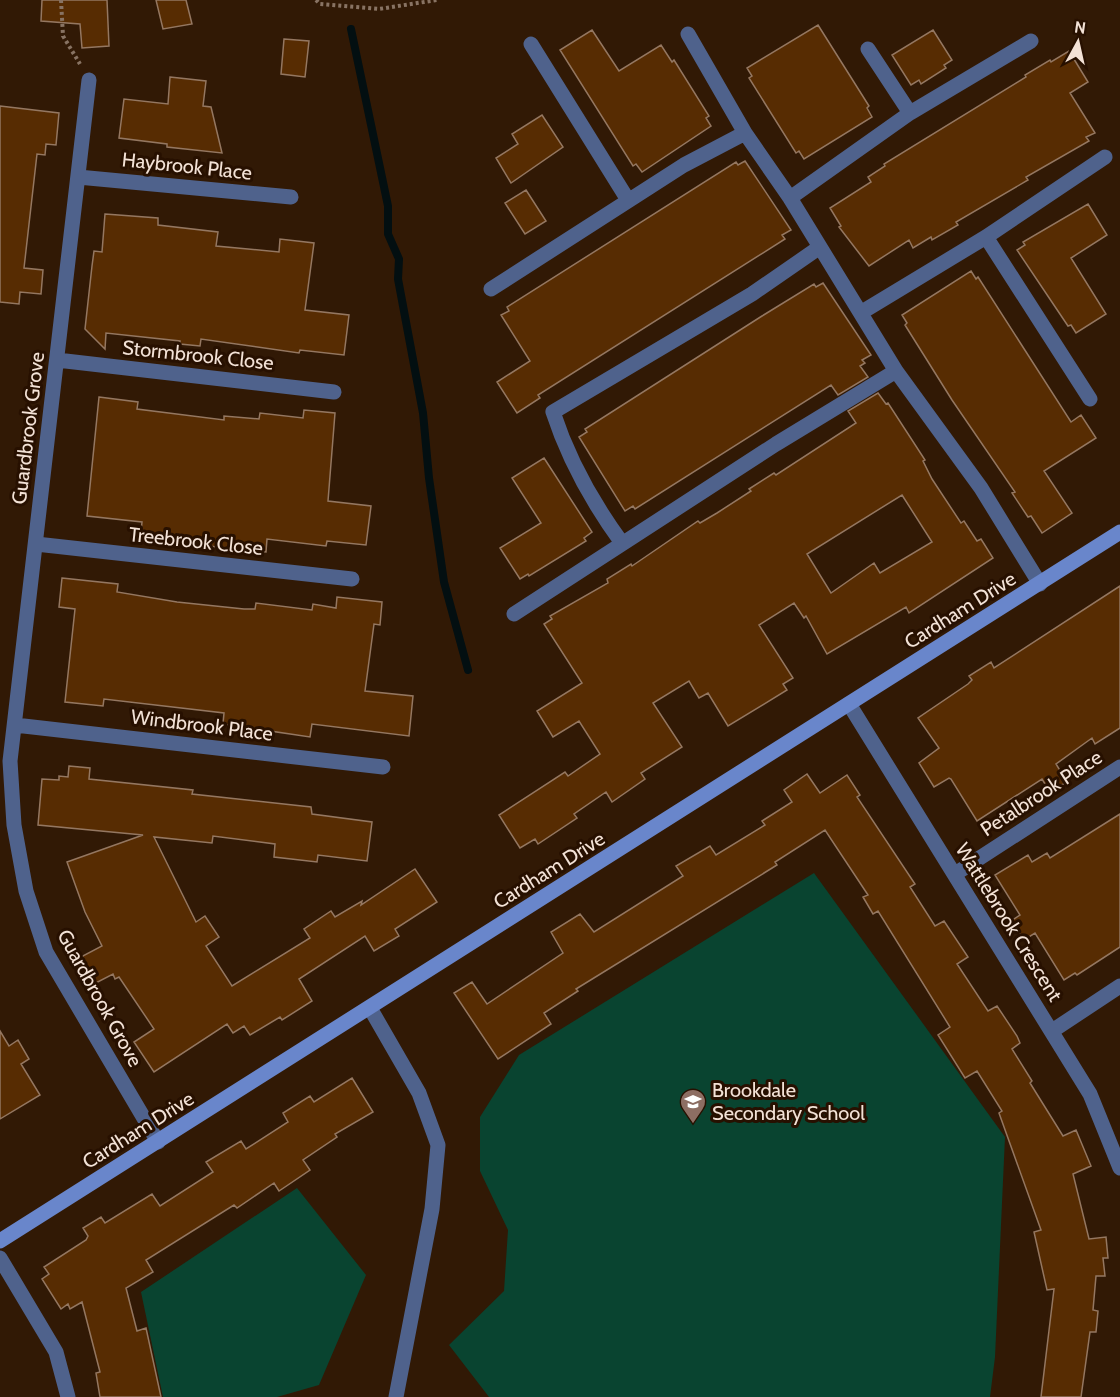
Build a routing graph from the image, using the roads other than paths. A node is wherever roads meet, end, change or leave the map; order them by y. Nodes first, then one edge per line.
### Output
1 (688, 34) dead end
2 (1031, 40) dead end
3 (531, 44) dead end
4 (868, 49) dead end
5 (89, 80) road end
6 (910, 113) junction
7 (745, 133) junction
8 (1105, 157) dead end
9 (78, 177) junction
10 (291, 197) dead end
11 (790, 198) junction
12 (628, 200) junction
13 (986, 237) junction
14 (820, 247) junction
15 (491, 289) dead end
16 (862, 312) junction
17 (57, 360) junction
18 (896, 371) junction
19 (334, 392) dead end
20 (1090, 399) dead end
21 (1120, 532) edge
22 (622, 543) junction
23 (36, 544) junction
24 (352, 579) dead end
25 (1040, 584) junction
26 (514, 614) dead end
27 (849, 704) junction
28 (15, 725) junction
29 (383, 767) dead end
30 (1120, 767) edge
31 (955, 874) junction
32 (1120, 986) edge
33 (370, 1008) junction
34 (1052, 1031) junction
35 (158, 1142) junction
36 (1120, 1168) edge
37 (0, 1241) edge
38 (0, 1258) edge
39 (68, 1397) edge
40 (396, 1397) edge

1 - 7 street
2 - 6 street
3 - 12 street
4 - 6 street
5 - 9 street, Guardbrook Grove
6 - 11 street
7 - 11 street
7 - 12 street
8 - 13 street
9 - 10 street, Haybrook Place
9 - 17 street, Guardbrook Grove
11 - 14 street
12 - 15 street
13 - 16 street
13 - 20 street
14 - 16 street
14 - 22 street
16 - 18 street
17 - 19 street, Stormbrook Close
17 - 23 street, Guardbrook Grove
18 - 22 street
18 - 25 street
21 - 25 street, Cardham Drive
22 - 26 street
23 - 24 street, Treebrook Close
23 - 28 street, Guardbrook Grove
25 - 27 street, Cardham Drive
27 - 31 street, Wattlebrook Crescent
27 - 33 street, Cardham Drive
28 - 29 street, Windbrook Place
28 - 35 street, Guardbrook Grove
30 - 31 street, Petalbrook Place
31 - 34 street, Wattlebrook Crescent
32 - 34 street
33 - 35 street, Cardham Drive
33 - 40 street
34 - 36 street, Wattlebrook Crescent
35 - 37 street, Cardham Drive
38 - 39 street

